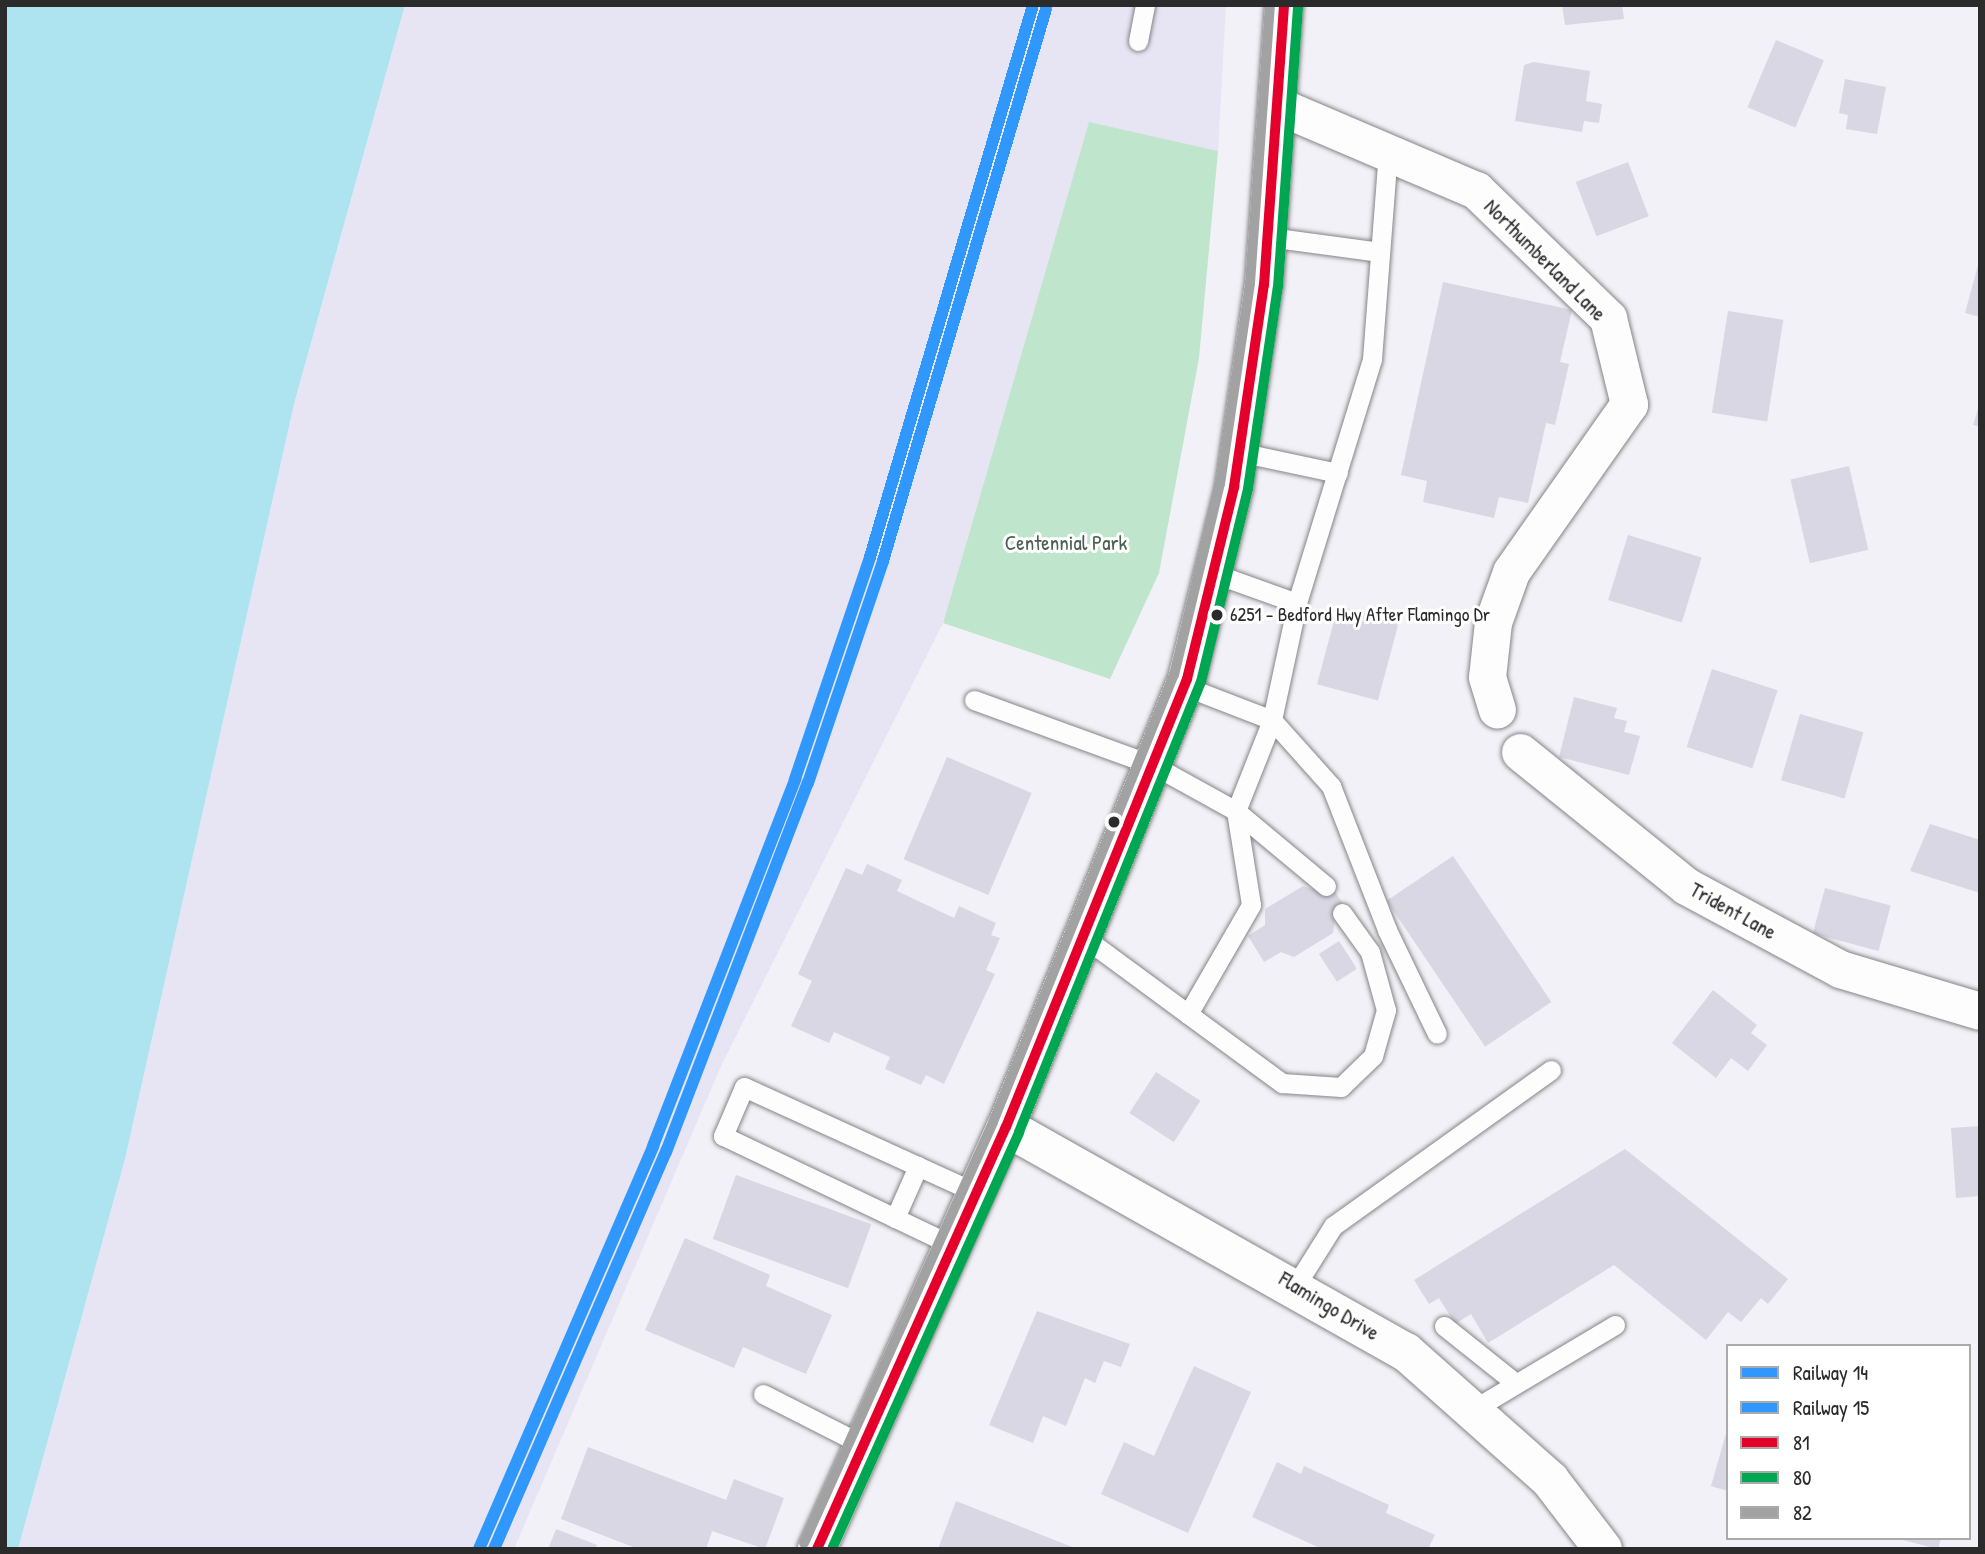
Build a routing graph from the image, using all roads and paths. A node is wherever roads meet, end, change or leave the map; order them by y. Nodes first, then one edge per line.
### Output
1 (1145, 5) edge
2 (1284, 5) edge
3 (1138, 41) dead end
4 (1280, 107) junction
5 (1388, 152) junction
6 (1269, 237) junction
7 (1380, 252) junction
8 (1239, 452) junction
9 (1338, 473) junction
10 (1213, 573) junction
11 (1297, 603) junction
12 (1184, 686) junction
13 (974, 699) dead end
14 (1497, 710) dead end
15 (1272, 720) junction
16 (1520, 752) dead end
17 (1153, 765) junction
18 (1236, 811) junction
19 (1326, 887) dead end
20 (1342, 913) dead end
21 (1085, 938) junction
22 (1980, 1011) edge
23 (1188, 1014) junction
24 (1437, 1034) dead end
25 (1551, 1070) dead end
26 (1006, 1127) junction
27 (919, 1166) junction
28 (977, 1193) junction
29 (895, 1218) junction
30 (954, 1246) junction
31 (1296, 1284) junction
32 (1615, 1325) dead end
33 (1444, 1326) dead end
34 (1513, 1381) junction
35 (763, 1394) dead end
36 (1469, 1412) junction
37 (865, 1446) junction
38 (817, 1549) edge
39 (1603, 1549) edge

1 - 3 lane
2 - 4 main road
4 - 5 street, Northumberland Lane
4 - 6 main road
5 - 7 lane
5 - 14 street, Northumberland Lane
6 - 7 lane
6 - 8 main road
7 - 9 lane
8 - 9 lane
8 - 10 main road
9 - 11 lane
10 - 11 lane
10 - 12 main road
11 - 15 lane
12 - 15 lane
12 - 17 main road
13 - 17 lane
15 - 18 lane
15 - 24 lane
16 - 22 street, Trident Lane
17 - 18 lane
17 - 21 main road
18 - 19 lane
18 - 23 lane
20 - 23 lane
21 - 23 lane
21 - 26 main road
25 - 31 lane
26 - 28 main road
26 - 31 main road, Flamingo Drive
27 - 28 lane
27 - 29 lane
27 - 29 lane
28 - 30 main road
29 - 30 lane
30 - 37 main road
31 - 36 main road, Flamingo Drive
32 - 34 lane
33 - 34 lane
34 - 36 lane
35 - 37 lane
36 - 39 main road, Flamingo Drive
37 - 38 main road

